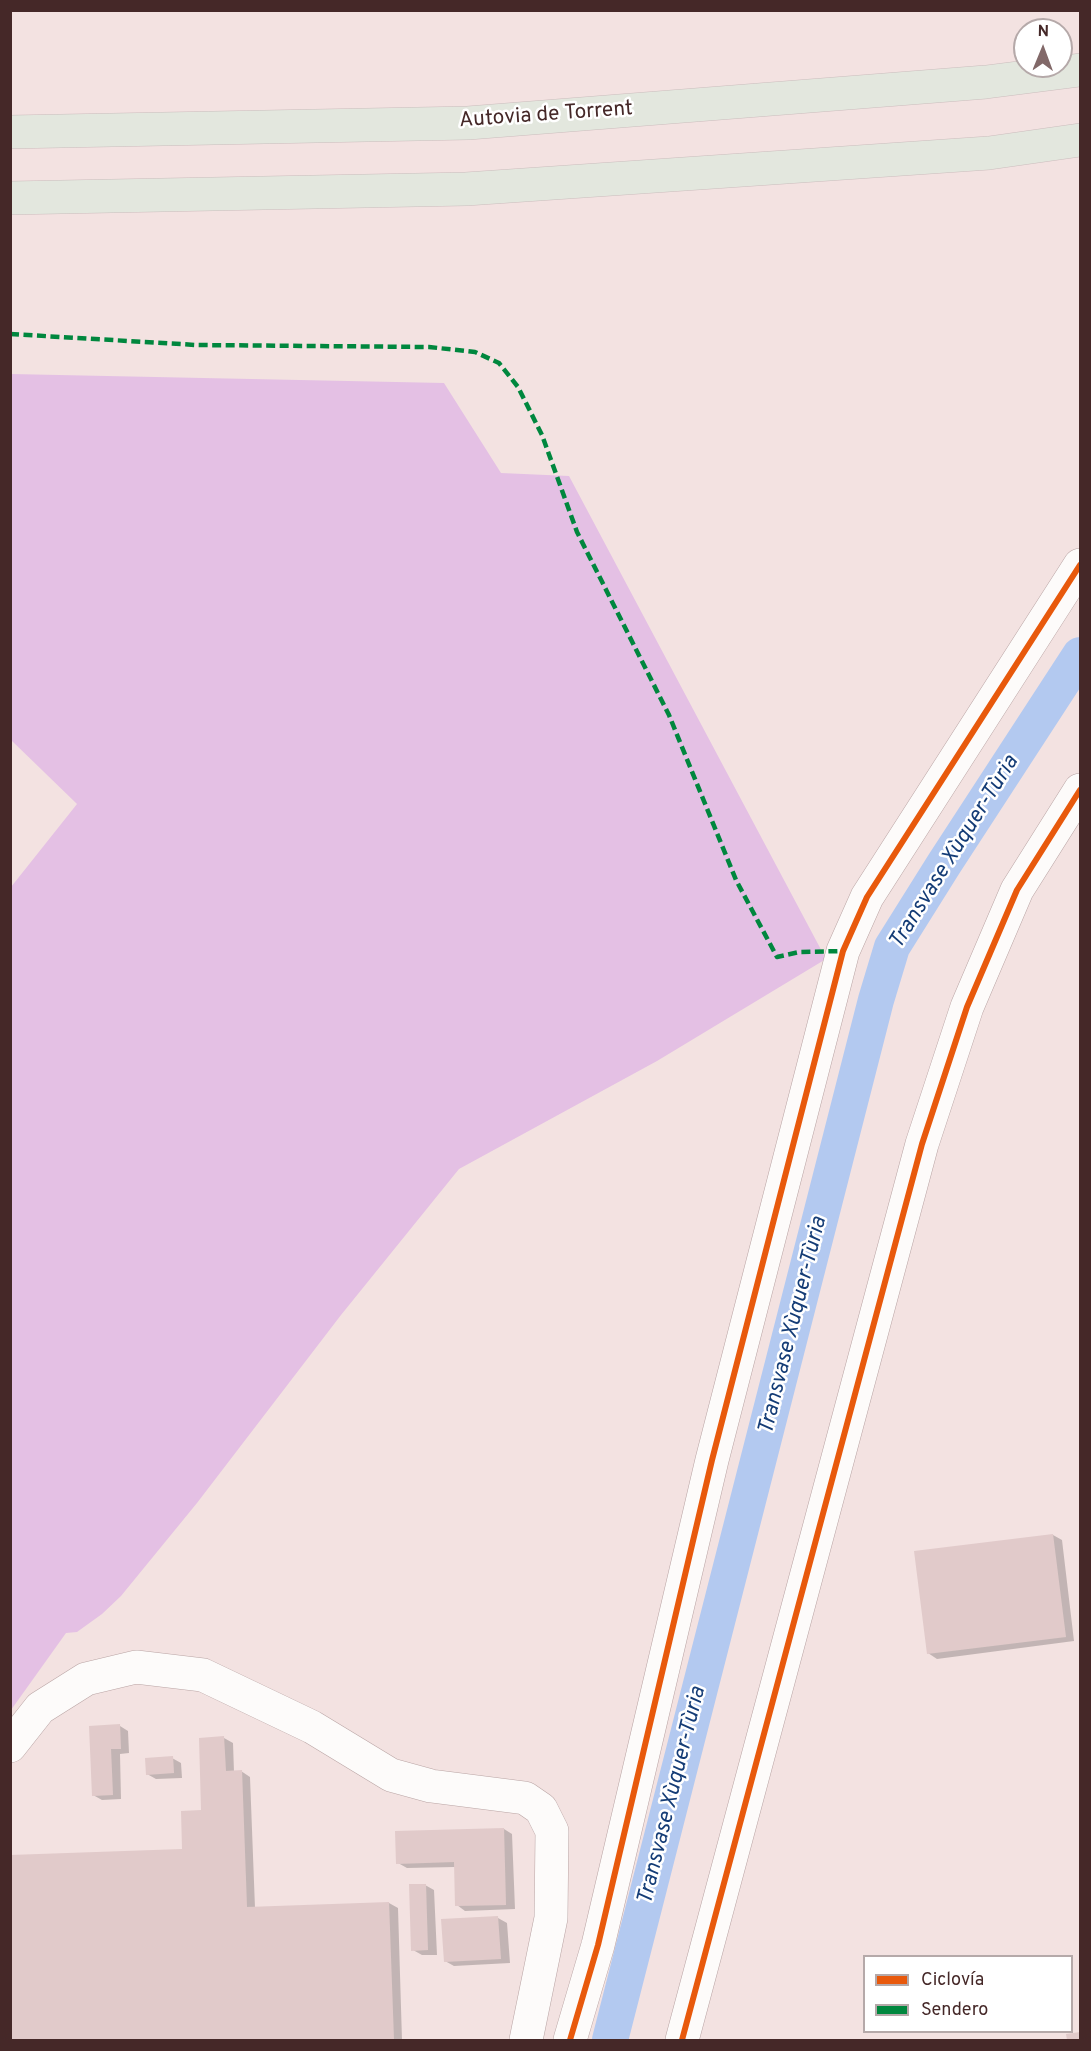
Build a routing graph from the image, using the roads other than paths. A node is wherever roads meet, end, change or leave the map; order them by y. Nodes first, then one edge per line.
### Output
1 (1080, 70) edge
2 (10, 132) edge
3 (1080, 140) edge
4 (10, 198) edge
5 (1080, 565) edge
6 (1080, 790) edge
7 (10, 1746) edge
8 (526, 2040) edge
9 (570, 2040) edge
10 (682, 2040) edge

1 - 2 highway, Autovia de Torrent
3 - 4 highway
5 - 9 street
6 - 10 street
7 - 8 street

